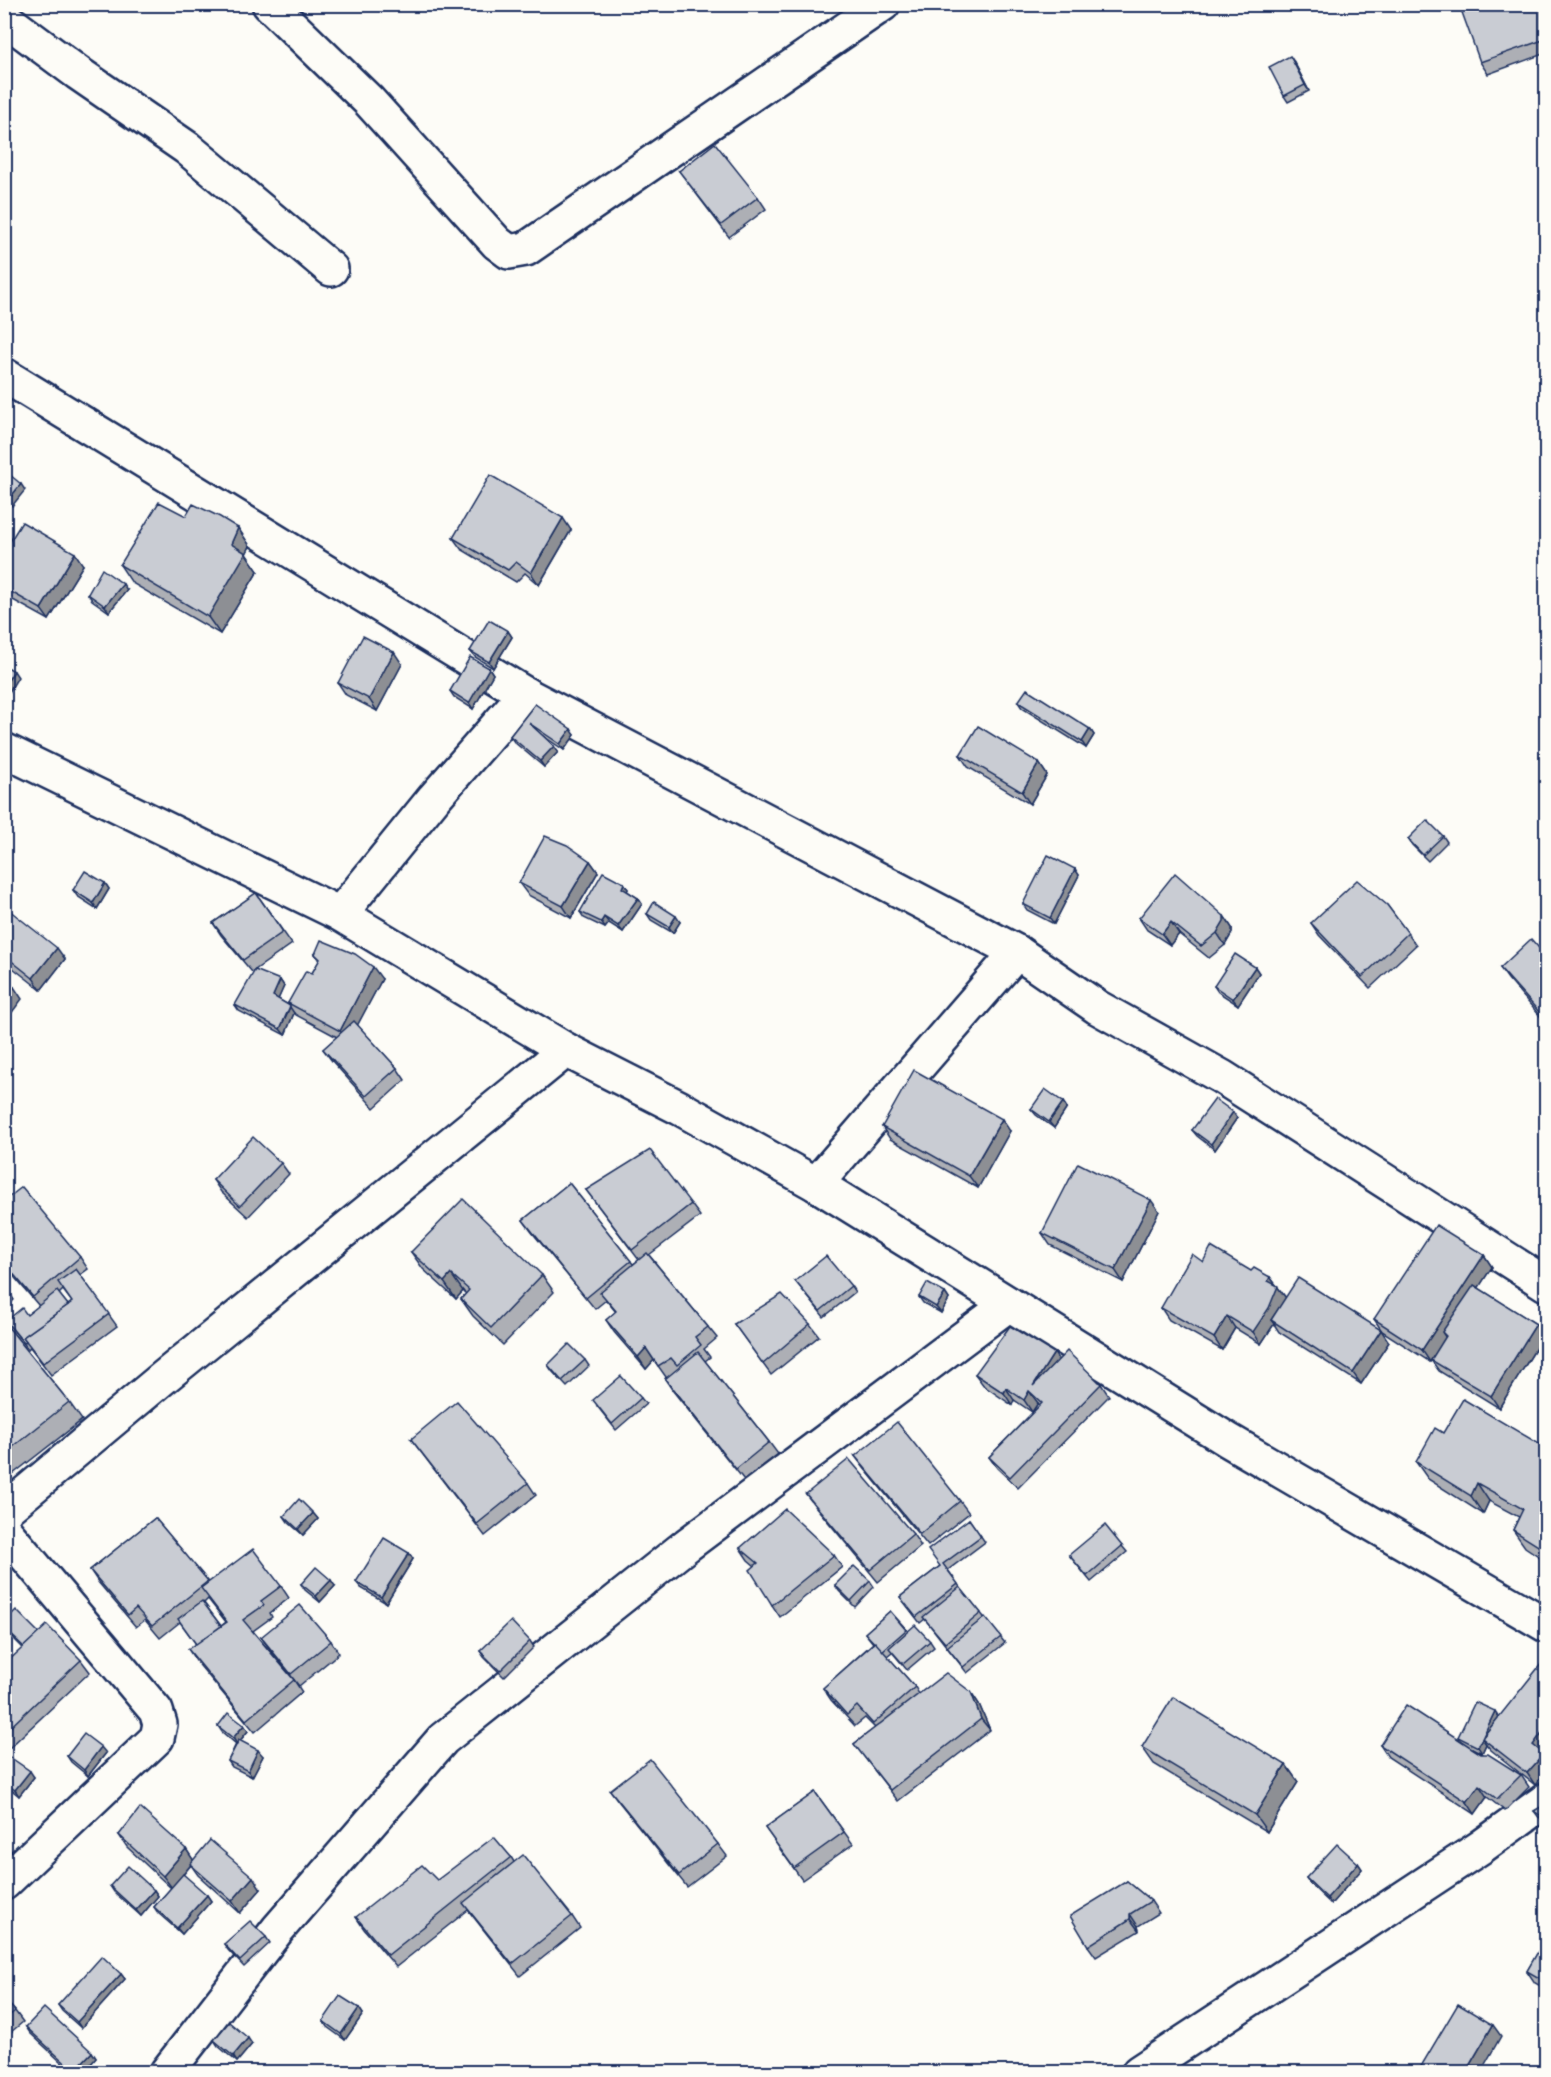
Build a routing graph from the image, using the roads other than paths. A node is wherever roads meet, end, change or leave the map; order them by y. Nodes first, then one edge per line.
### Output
1 (269, 4) edge
2 (883, 4) edge
3 (4, 18) edge
4 (331, 269) dead end
5 (4, 375) edge
6 (525, 694) junction
7 (4, 750) edge
8 (340, 914) junction
9 (1017, 952) junction
10 (566, 1050) junction
11 (816, 1184) junction
12 (1546, 1284) edge
13 (1009, 1304) junction
14 (4, 1511) edge
15 (4, 1530) edge
16 (1546, 1625) edge
17 (1546, 1800) edge
18 (4, 1883) edge
19 (168, 2073) edge
20 (1139, 2073) edge

1 - 2 street
3 - 4 street
5 - 6 street
6 - 8 street
6 - 9 street
7 - 8 street
8 - 10 street
9 - 11 street
9 - 12 street
10 - 11 street
10 - 14 street
11 - 13 street
13 - 16 street
13 - 19 street
15 - 18 street
17 - 20 street

